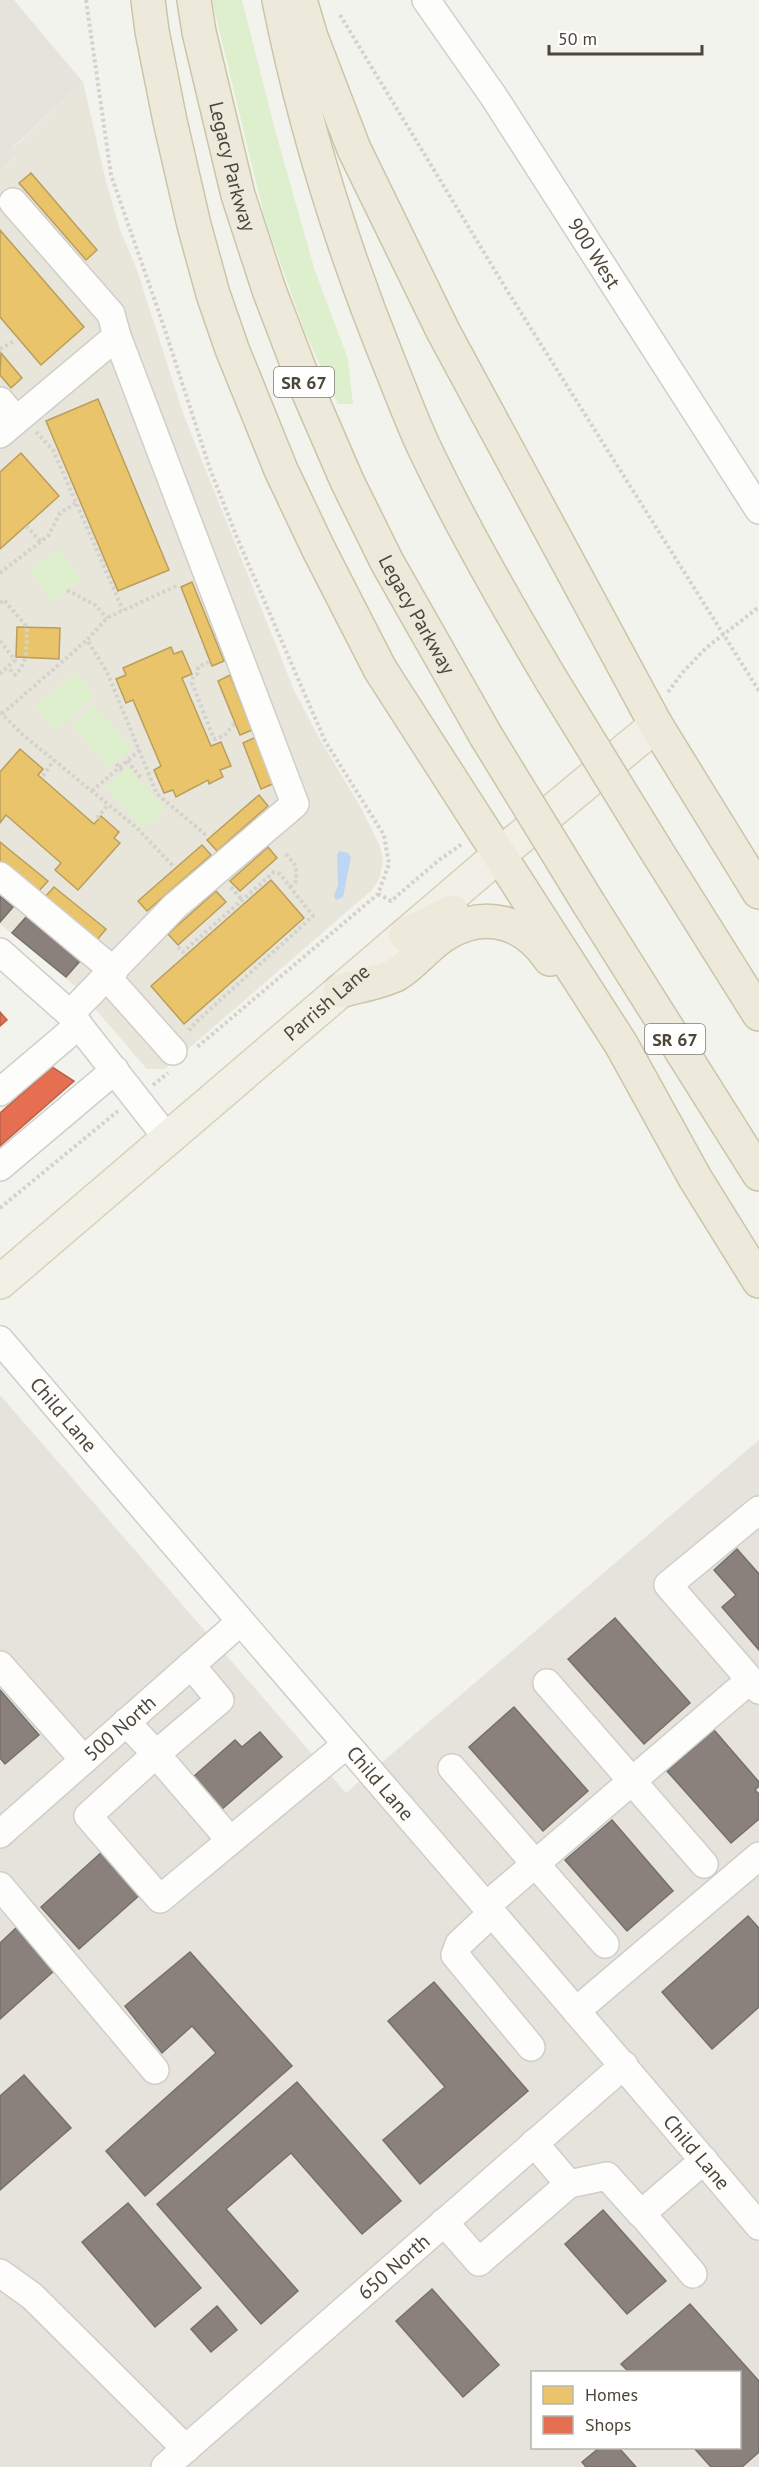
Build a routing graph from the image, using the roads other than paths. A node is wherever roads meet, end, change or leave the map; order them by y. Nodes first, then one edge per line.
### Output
1 (148, 0) edge
2 (194, 0) edge
3 (279, 0) edge
4 (300, 0) edge
5 (426, 0) edge
6 (13, 202) dead end
7 (117, 336) junction
8 (12, 421) edge
9 (759, 510) edge
10 (659, 712) junction
11 (499, 855) junction
12 (0, 876) edge
13 (759, 892) edge
14 (543, 924) junction
15 (406, 935) junction
16 (0, 951) edge
17 (110, 974) junction
18 (340, 991) junction
19 (759, 1014) edge
20 (75, 1019) junction
21 (177, 1046) road end
22 (115, 1070) junction
23 (0, 1092) edge
24 (168, 1139) junction
25 (0, 1167) edge
26 (759, 1174) edge
27 (695, 1178) junction
28 (759, 1281) edge
29 (0, 1282) edge
30 (0, 1340) edge
31 (759, 1510) edge
32 (240, 1622) junction
33 (0, 1665) edge
34 (191, 1665) junction
35 (547, 1683) dead end
36 (755, 1685) edge
37 (126, 1722) junction
38 (346, 1744) junction
39 (156, 1754) junction
40 (84, 1760) junction
41 (452, 1768) dead end
42 (632, 1781) junction
43 (0, 1834) edge
44 (230, 1840) junction
45 (759, 1856) edge
46 (536, 1864) junction
47 (704, 1864) dead end
48 (0, 1886) edge
49 (489, 1910) junction
50 (605, 1944) dead end
51 (576, 2011) junction
52 (531, 2047) dead end
53 (624, 2065) junction
54 (155, 2070) dead end
55 (534, 2143) junction
56 (704, 2160) junction
57 (569, 2184) junction
58 (642, 2214) junction
59 (444, 2222) junction
60 (759, 2226) edge
61 (0, 2273) edge
62 (693, 2274) dead end
63 (186, 2449) junction
64 (165, 2467) edge

1 - 11 highway
2 - 26 highway, Legacy Parkway / SR 67, bridge
3 - 19 highway, bridge
4 - 10 highway
5 - 9 street, 900 West
6 - 7 street
7 - 8 street
7 - 17 street
10 - 11 main road, Parrish Lane
10 - 13 highway
11 - 14 highway
11 - 15 main road, Parrish Lane
12 - 17 street
14 - 15 highway
14 - 27 highway
15 - 18 main road, Parrish Lane
16 - 20 street
17 - 20 street
17 - 21 street
18 - 24 main road, Parrish Lane
18 - 27 highway
20 - 22 street
20 - 23 street
22 - 24 street
22 - 25 street
24 - 29 main road, Parrish Lane
27 - 28 highway
30 - 32 street, Child Lane
31 - 36 street
32 - 34 street, 500 North
32 - 38 street, Child Lane
33 - 40 street
34 - 37 street, 500 North
34 - 39 street
35 - 42 street
36 - 42 street
37 - 39 street
37 - 40 street, 500 North
38 - 44 street
38 - 49 street, Child Lane
39 - 44 street
39 - 44 street
40 - 43 street, 500 North
41 - 46 street
42 - 46 street
42 - 47 street
45 - 51 street
46 - 49 street
46 - 50 street
48 - 54 street
49 - 51 street, Child Lane
49 - 52 street
51 - 53 street, Child Lane
53 - 55 street, 650 North
53 - 56 street, Child Lane
55 - 57 street
55 - 59 street, 650 North
56 - 58 street
56 - 60 street, Child Lane
57 - 58 street
57 - 59 street
58 - 62 street
59 - 63 street, 650 North
61 - 63 street
63 - 64 street, 650 North

